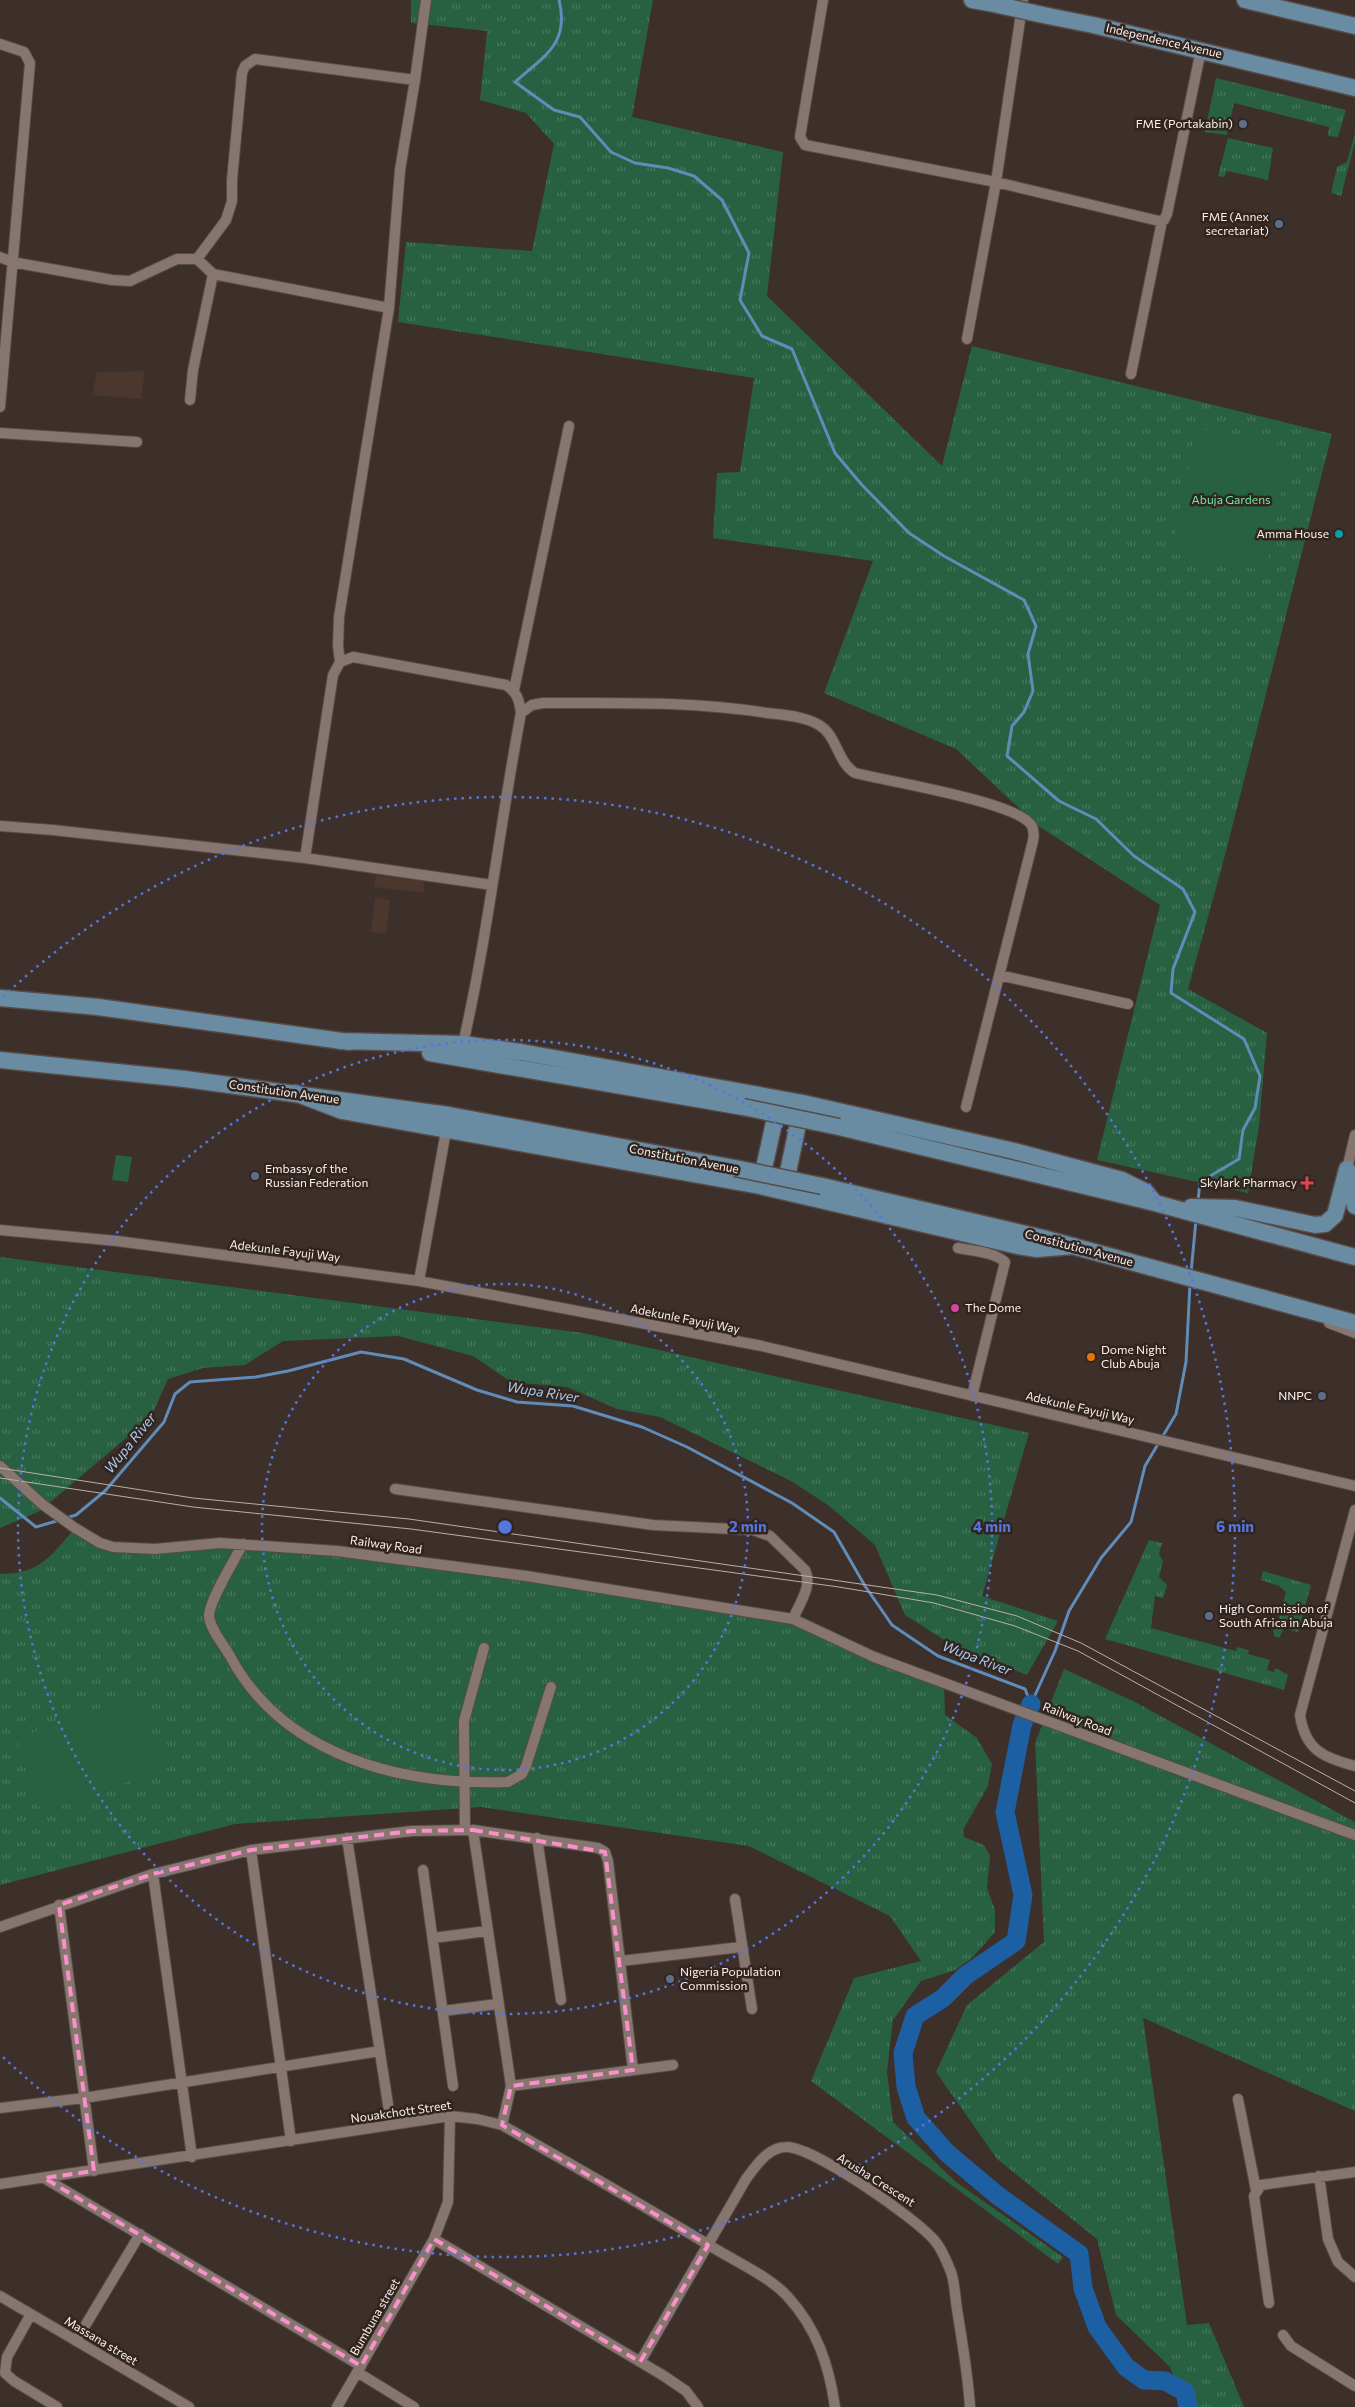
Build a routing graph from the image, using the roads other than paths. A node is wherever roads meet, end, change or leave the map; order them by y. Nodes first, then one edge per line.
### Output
1 (426, 0) edge
2 (823, 0) edge
3 (972, 0) edge
4 (1024, 0) edge
5 (1245, 0) edge
6 (1355, 26) edge
7 (0, 44) edge
8 (1202, 50) junction
9 (415, 80) junction
10 (1355, 88) edge
11 (996, 182) junction
12 (1162, 221) junction
13 (0, 257) edge
14 (197, 259) junction
15 (12, 262) junction
16 (213, 274) junction
17 (388, 308) junction
18 (967, 339) dead end
19 (1131, 374) dead end
20 (190, 400) dead end
21 (0, 407) edge
22 (569, 426) dead end
23 (0, 433) edge
24 (137, 442) dead end
25 (340, 662) junction
26 (514, 690) junction
27 (521, 713) junction
28 (0, 826) edge
29 (306, 858) junction
30 (492, 885) junction
31 (999, 975) junction
32 (0, 998) edge
33 (1128, 1004) dead end
34 (339, 1041) junction
35 (463, 1044) junction
36 (0, 1060) edge
37 (60, 1066) junction
38 (0, 1070) edge
39 (295, 1093) junction
40 (780, 1098) junction
41 (803, 1102) junction
42 (966, 1107) dead end
43 (446, 1131) junction
44 (1355, 1135) edge
45 (1347, 1169) junction
46 (760, 1186) junction
47 (784, 1191) junction
48 (1162, 1205) junction
49 (1355, 1206) edge
50 (0, 1230) edge
51 (1074, 1246) junction
52 (958, 1248) dead end
53 (1355, 1257) edge
54 (418, 1280) junction
55 (1302, 1309) junction
56 (1355, 1323) edge
57 (1355, 1333) edge
58 (972, 1396) junction
59 (0, 1466) edge
60 (1355, 1486) edge
61 (395, 1489) dead end
62 (1355, 1510) edge
63 (243, 1544) junction
64 (793, 1619) junction
65 (484, 1648) dead end
66 (552, 1687) dead end
67 (1355, 1766) edge
68 (464, 1780) junction
69 (469, 1830) junction
70 (1355, 1835) edge
71 (347, 1838) junction
72 (537, 1838) junction
73 (251, 1850) junction
74 (423, 1870) dead end
75 (153, 1874) junction
76 (735, 1899) dead end
77 (59, 1905) junction
78 (0, 1927) edge
79 (487, 1931) junction
80 (433, 1938) junction
81 (741, 1947) junction
82 (621, 1961) junction
83 (561, 2000) dead end
84 (497, 2004) junction
85 (752, 2009) dead end
86 (443, 2011) junction
87 (380, 2051) junction
88 (280, 2065) junction
89 (673, 2065) dead end
90 (633, 2070) junction
91 (182, 2083) junction
92 (453, 2086) dead end
93 (511, 2086) junction
94 (84, 2098) junction
95 (1238, 2099) dead end
96 (0, 2108) edge
97 (450, 2116) junction
98 (391, 2124) junction
99 (502, 2125) junction
100 (291, 2141) junction
101 (192, 2157) junction
102 (94, 2171) junction
103 (1355, 2172) edge
104 (1319, 2176) junction
105 (44, 2178) junction
106 (0, 2184) edge
107 (1256, 2190) junction
108 (140, 2234) junction
109 (434, 2239) junction
110 (708, 2245) junction
111 (1355, 2277) edge
112 (0, 2296) edge
113 (1269, 2303) dead end
114 (31, 2314) junction
115 (1283, 2335) dead end
116 (76, 2340) junction
117 (640, 2362) junction
118 (359, 2369) junction
119 (1355, 2386) edge
120 (57, 2407) edge
121 (189, 2407) edge
122 (337, 2407) edge
123 (414, 2407) edge
124 (698, 2407) edge
125 (835, 2407) edge
126 (970, 2407) edge

1 - 9 street
2 - 11 street
3 - 8 main road, Independence Avenue, bridge
4 - 11 street
5 - 6 main road
7 - 15 street
8 - 10 main road, Independence Avenue
8 - 12 street
9 - 14 street
9 - 17 street
11 - 12 street
11 - 18 street
12 - 19 street
13 - 15 street
14 - 15 street
14 - 16 street
15 - 21 street
16 - 17 street
16 - 20 street
17 - 25 street
22 - 26 street
23 - 24 street
25 - 26 street
25 - 29 street
26 - 27 street
27 - 30 street
27 - 31 street
28 - 29 street
29 - 30 street
30 - 35 street
31 - 33 street
31 - 42 street
32 - 34 main road
34 - 35 main road
34 - 48 main road, bridge
35 - 40 main road
36 - 37 main road, Constitution Avenue
37 - 38 main road
37 - 39 main road, Constitution Avenue
39 - 43 main road
39 - 51 main road, Constitution Avenue, bridge
40 - 41 main road
40 - 46 main road
41 - 47 main road
41 - 48 main road
43 - 46 main road
43 - 54 street
44 - 45 street
45 - 48 main road
45 - 49 main road
46 - 47 main road
47 - 51 main road
48 - 53 main road
50 - 54 street, Adekunle Fayuji Way
51 - 55 main road, Constitution Avenue
52 - 58 street
54 - 58 street, Adekunle Fayuji Way
55 - 56 main road, Constitution Avenue
55 - 57 street
58 - 60 street, Adekunle Fayuji Way
59 - 63 street, Railway Road
61 - 64 street
62 - 67 street
63 - 64 street, Railway Road
63 - 68 street
64 - 70 street, Railway Road
65 - 68 street
66 - 68 street
68 - 69 street
69 - 71 street
69 - 72 street
69 - 79 street
71 - 73 street
71 - 87 street
72 - 82 street
72 - 83 street
73 - 75 street
73 - 88 street
74 - 80 street
75 - 77 street
75 - 91 street
76 - 81 street
77 - 78 street
77 - 94 street
79 - 80 street
79 - 84 street
80 - 86 street
81 - 82 street
81 - 85 street
82 - 90 street
84 - 86 street
84 - 93 street
86 - 92 street
87 - 88 street
87 - 98 street
88 - 91 street
88 - 100 street
89 - 90 street
90 - 93 street
91 - 94 street
91 - 101 street
93 - 99 street
94 - 96 street
94 - 102 street
95 - 107 street
97 - 98 street, Nouakchott Street
97 - 99 street, Nouakchott Street
97 - 109 street, Bumbuna street
98 - 100 street, Nouakchott Street
99 - 110 street, Nouakchott Street
100 - 101 street, Nouakchott Street
101 - 102 street, Nouakchott Street
102 - 105 street, Nouakchott Street
103 - 104 street
104 - 107 street
104 - 111 street
105 - 106 street, Nouakchott Street
105 - 108 street
107 - 113 street
108 - 116 street
108 - 118 street
109 - 117 street
109 - 118 street, Bumbuna street
110 - 117 street, Arusha Crescent
110 - 125 street, Nouakchott Street
110 - 126 street, Arusha Crescent
112 - 114 street, Massana street
114 - 116 street, Massana street
114 - 120 street
115 - 119 street
116 - 121 street, Massana street
117 - 124 street
118 - 122 street, Bumbuna street
118 - 123 street

